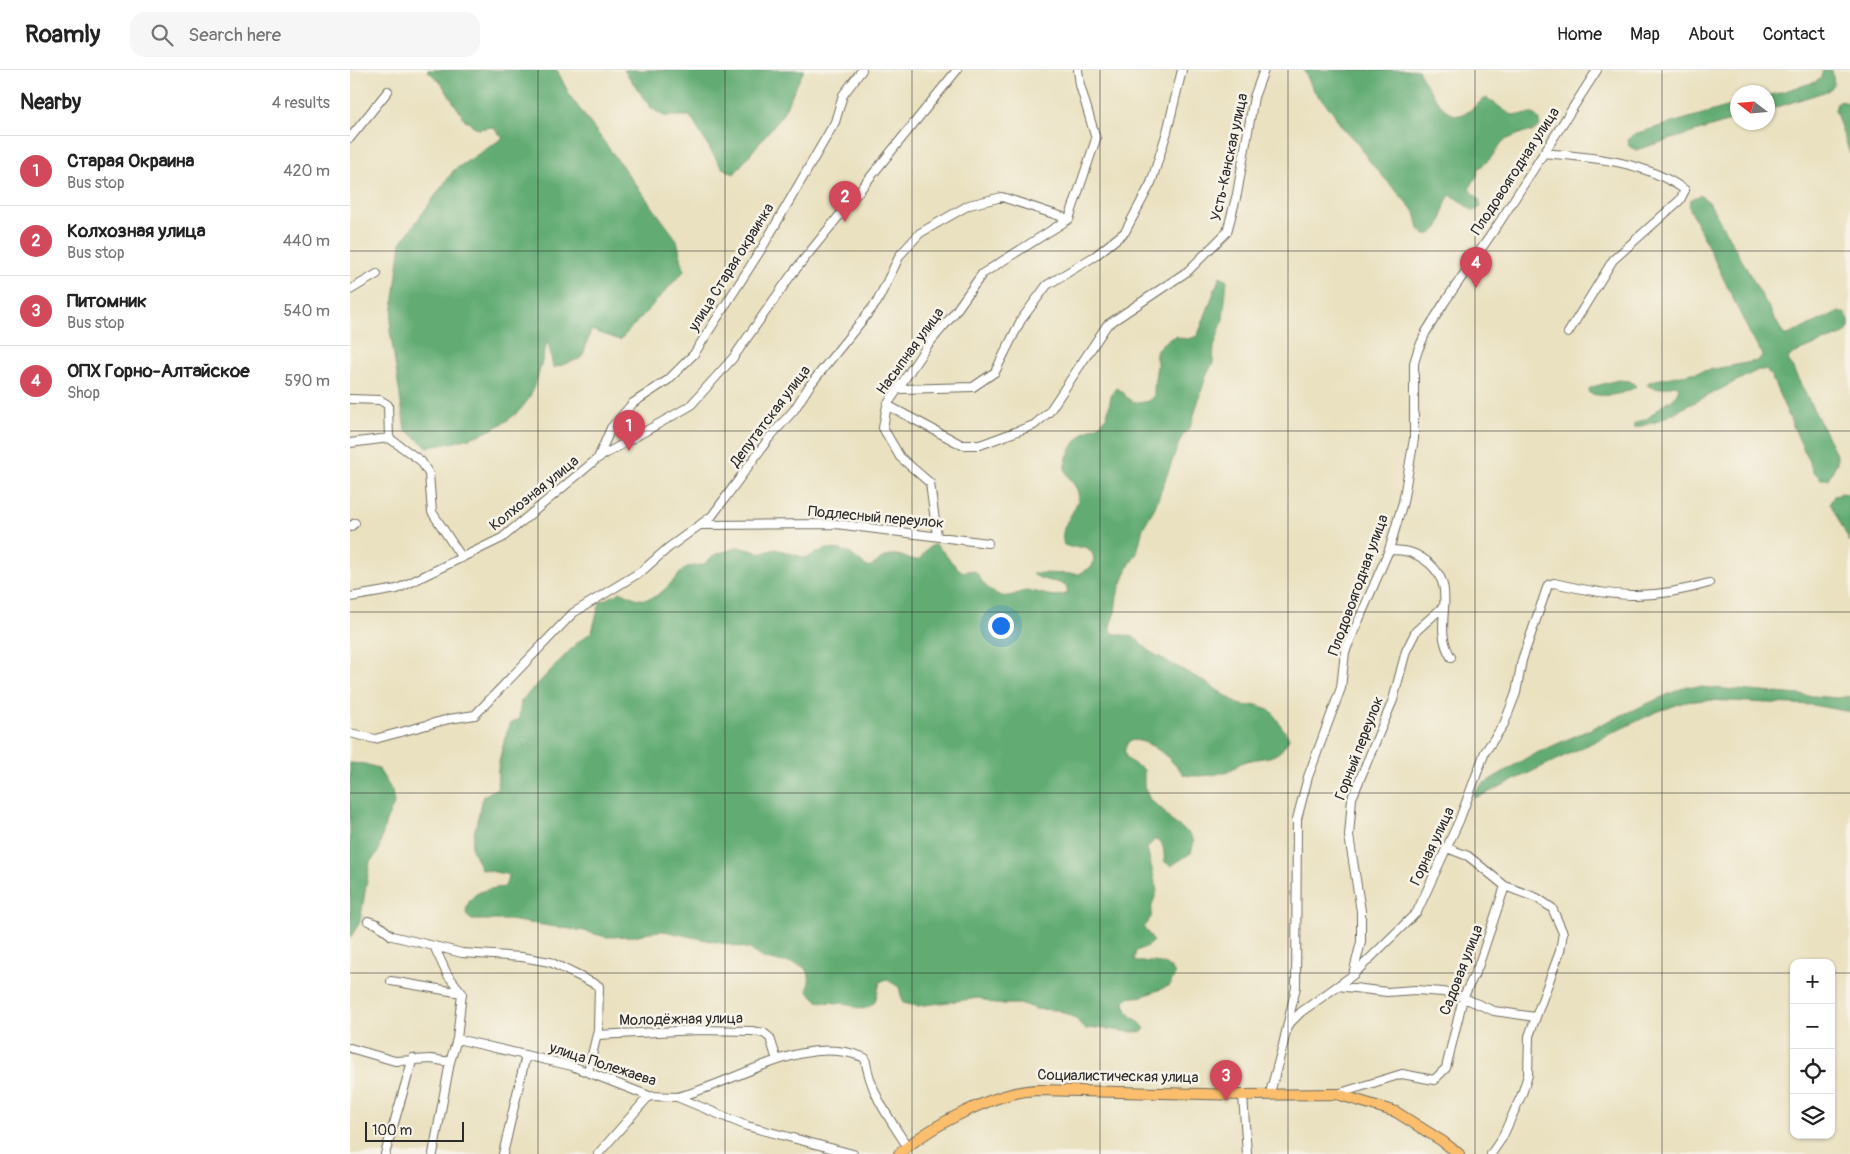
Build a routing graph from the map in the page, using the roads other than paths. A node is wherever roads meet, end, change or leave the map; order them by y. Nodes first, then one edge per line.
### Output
1 (862, 70) edge
2 (958, 70) edge
3 (1078, 70) edge
4 (1182, 70) edge
5 (1264, 70) edge
6 (1597, 70) edge
7 (388, 91) dead end
8 (350, 138) edge
9 (1543, 153) junction
10 (1069, 219) junction
11 (378, 274) dead end
12 (350, 290) edge
13 (1568, 334) dead end
14 (900, 389) junction
15 (350, 399) edge
16 (886, 405) junction
17 (389, 438) junction
18 (350, 443) edge
19 (598, 458) junction
20 (700, 525) junction
21 (938, 536) junction
22 (988, 543) dead end
23 (1389, 550) junction
24 (462, 558) junction
25 (1710, 583) dead end
26 (350, 597) edge
27 (1444, 606) junction
28 (1451, 657) dead end
29 (350, 733) edge
30 (1447, 848) junction
31 (1505, 886) junction
32 (368, 921) dead end
33 (434, 946) junction
34 (1353, 975) junction
35 (391, 981) dead end
36 (1338, 986) junction
37 (462, 993) junction
38 (1463, 998) junction
39 (1535, 1017) junction
40 (1288, 1024) junction
41 (597, 1035) junction
42 (457, 1039) junction
43 (350, 1048) edge
44 (526, 1054) junction
45 (413, 1058) junction
46 (777, 1060) junction
47 (450, 1062) junction
48 (588, 1072) junction
49 (701, 1092) junction
50 (1270, 1093) junction
51 (1243, 1094) junction
52 (1337, 1094) junction
53 (650, 1096) junction
54 (677, 1097) junction
55 (701, 1108) junction
56 (907, 1146) junction
57 (385, 1154) edge
58 (433, 1154) edge
59 (503, 1154) edge
60 (598, 1154) edge
61 (853, 1154) edge
62 (898, 1154) edge
63 (1247, 1154) edge
64 (1459, 1154) edge
65 (1491, 1154) edge

1 - 19 street, улица Старая окраинка
2 - 19 street, Колхозная улица
3 - 10 street
4 - 14 street
5 - 16 street, Усть-Канская улица
6 - 9 street, Плодовоягодная улица
7 - 8 street
9 - 13 street
9 - 23 street, Плодовоягодная улица
10 - 14 street, Насыпная улица
10 - 20 street, Депутатская улица
11 - 12 street
14 - 16 street, Насыпная улица
15 - 17 street
16 - 21 street, Насыпная улица
17 - 18 street
17 - 24 street
19 - 24 street, Колхозная улица
20 - 21 street, Подлесный переулок
20 - 29 street, Депутатская улица
21 - 22 street, Подлесный переулок
23 - 27 street
23 - 40 street, Плодовоягодная улица
24 - 26 street, Колхозная улица
25 - 30 street, Горная улица
27 - 28 street
27 - 34 street, Горный переулок
30 - 31 street
30 - 34 street, Горная улица
31 - 38 street, Садовая улица
31 - 39 street
32 - 33 street
33 - 37 street
33 - 41 street
34 - 36 street, Горная улица
35 - 37 street
36 - 38 street
36 - 40 street, Горная улица
37 - 42 street
38 - 39 street
38 - 52 street, Садовая улица
39 - 65 street
40 - 50 street, Плодовоягодная улица
41 - 46 street, Молодёжная улица
41 - 48 street
42 - 44 street, улица Полежаева
42 - 47 street
43 - 45 street
44 - 48 street, улица Полежаева
44 - 59 street
45 - 47 street
45 - 57 street
46 - 49 street
46 - 56 street
47 - 58 street
48 - 53 street, улица Полежаева
49 - 54 street
49 - 55 street
50 - 51 main road, Социалистическая улица
50 - 52 main road, Социалистическая улица
51 - 56 main road, Социалистическая улица
51 - 63 street
52 - 64 main road, Социалистическая улица
53 - 54 street, улица Полежаева
53 - 60 street
54 - 55 street, улица Полежаева
55 - 61 street, улица Полежаева
56 - 62 main road, Социалистическая улица

